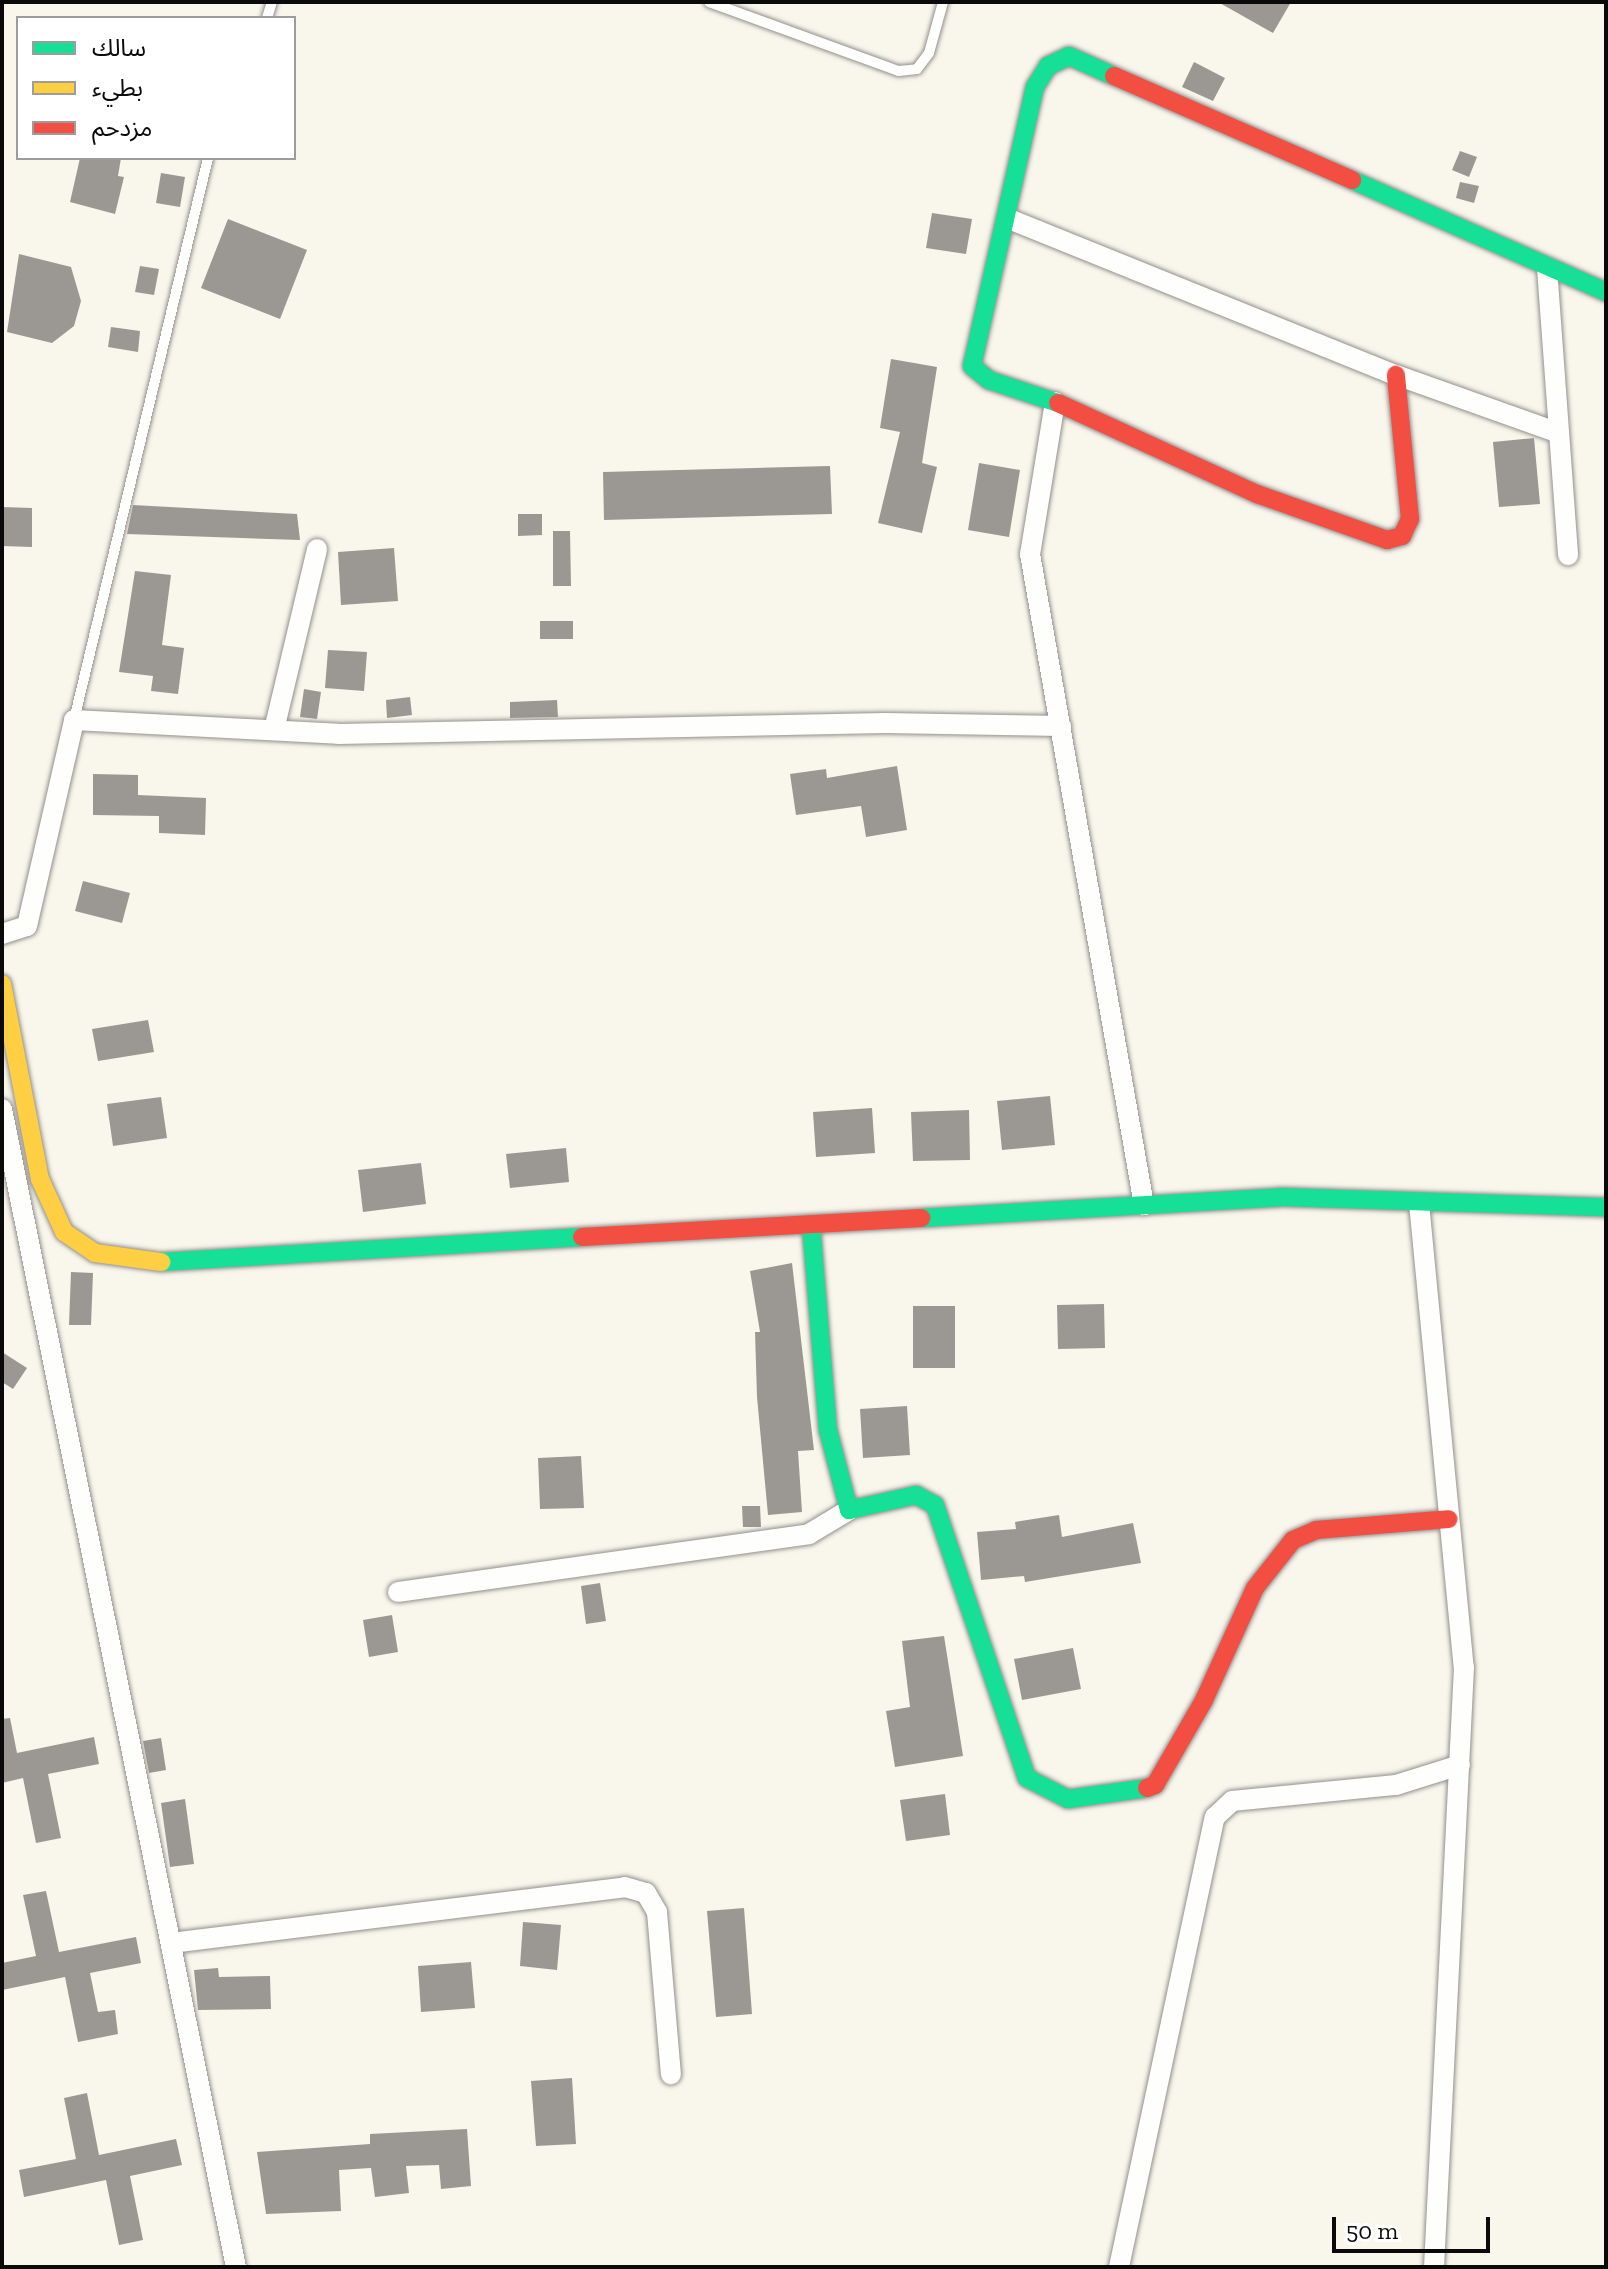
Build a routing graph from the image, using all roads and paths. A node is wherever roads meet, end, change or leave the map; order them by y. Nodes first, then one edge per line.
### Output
1 (709, 2) edge
2 (943, 2) edge
3 (208, 160) edge
4 (1009, 219) junction
5 (1547, 268) junction
6 (1606, 292) edge
7 (1396, 375) junction
8 (1055, 402) junction
9 (1556, 432) junction
10 (317, 549) dead end
11 (1568, 555) dead end
12 (74, 720) junction
13 (1061, 726) junction
14 (274, 730) junction
15 (2, 934) edge
16 (2, 984) edge
17 (2, 1109) edge
18 (1419, 1203) junction
19 (1144, 1205) junction
20 (1606, 1207) edge
21 (811, 1224) junction
22 (849, 1510) junction
23 (1449, 1519) junction
24 (398, 1592) dead end
25 (1460, 1765) junction
26 (171, 1943) junction
27 (671, 2074) dead end
28 (236, 2267) edge
29 (1119, 2267) edge
30 (1434, 2267) edge

1 - 2 lane
3 - 12 lane
4 - 5 street
4 - 7 street
4 - 8 street
5 - 6 street
5 - 9 street
7 - 8 street
7 - 9 street
8 - 13 street
9 - 11 street
10 - 14 street
12 - 14 street
12 - 15 street
13 - 14 street
13 - 19 street
16 - 21 street
17 - 26 street
18 - 19 street
18 - 20 street
18 - 23 street
19 - 21 street
21 - 22 street
22 - 23 street
22 - 24 street
23 - 25 street
25 - 29 street
25 - 30 street
26 - 27 street
26 - 28 street

